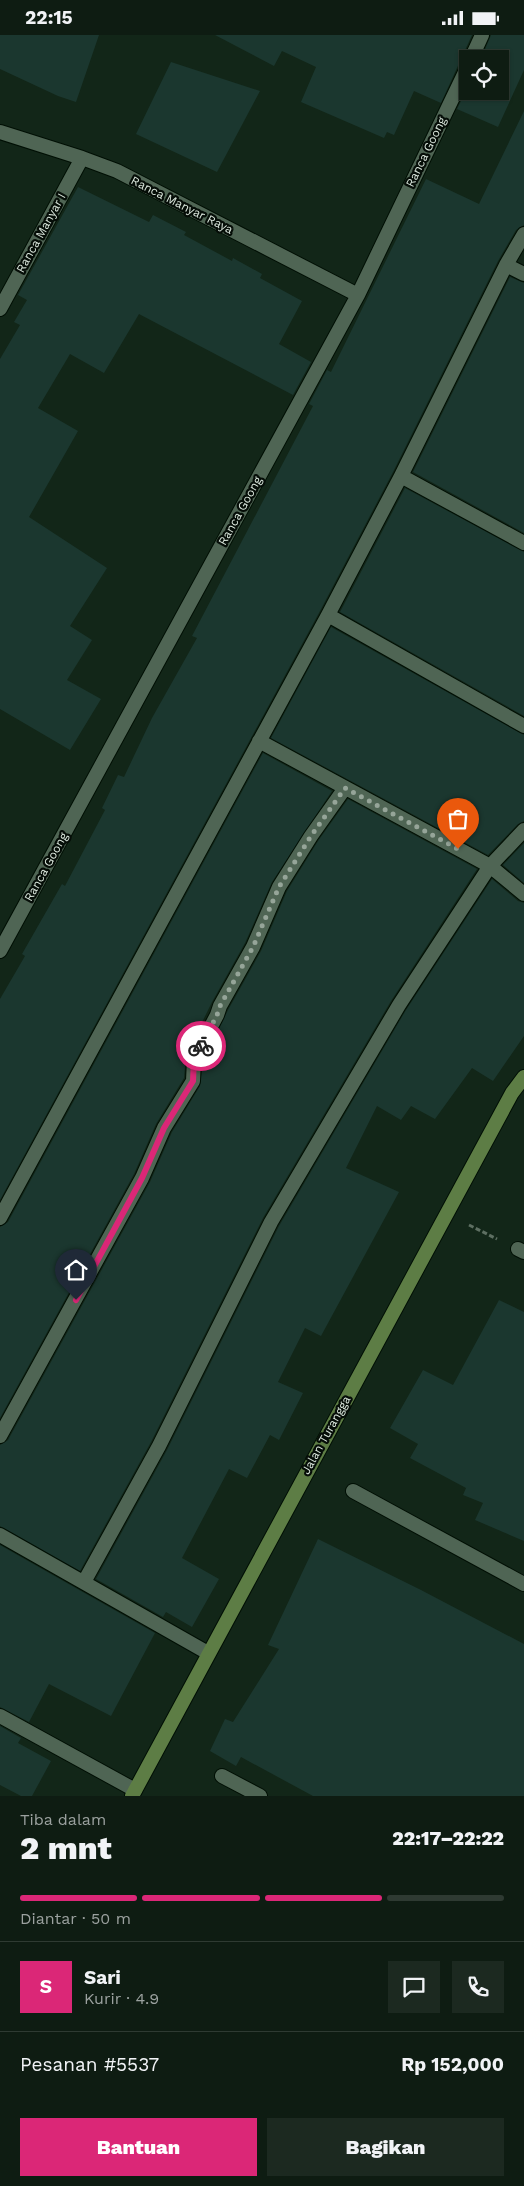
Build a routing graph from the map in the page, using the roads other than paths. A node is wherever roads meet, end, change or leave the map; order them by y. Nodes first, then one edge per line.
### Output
1 (482, 35) edge
2 (475, 50) edge
3 (459, 85) edge
4 (0, 132) edge
5 (82, 158) junction
6 (524, 234) edge
7 (506, 265) junction
8 (524, 274) edge
9 (358, 295) junction
10 (0, 309) edge
11 (401, 476) junction
12 (524, 543) edge
13 (328, 615) junction
14 (524, 726) edge
15 (259, 741) junction
16 (345, 788) junction
17 (524, 831) edge
18 (490, 866) junction
19 (524, 894) edge
20 (0, 951) edge
21 (524, 1077) edge
22 (0, 1218) edge
23 (0, 1436) edge
24 (353, 1491) dead end
25 (0, 1535) edge
26 (84, 1582) junction
27 (524, 1584) edge
28 (208, 1653) junction
29 (0, 1716) edge
30 (222, 1776) dead end
31 (133, 1793) edge
32 (260, 1796) edge

1 - 2 street
3 - 9 street, Ranca Goong
4 - 5 street, Ranca Manyar Raya
5 - 9 street, Ranca Manyar Raya
5 - 10 street, Ranca Manyar I
6 - 7 street
7 - 8 street
7 - 11 street
9 - 20 street, Ranca Goong
11 - 12 street
11 - 13 street
13 - 14 street
13 - 15 street
15 - 16 street
15 - 22 street
16 - 18 street
16 - 23 street
17 - 18 street
18 - 19 street
18 - 26 street
21 - 28 main road, Jalan Turangga
24 - 27 street
25 - 26 street
26 - 28 street
28 - 31 main road, Jalan Turangga
29 - 31 street
30 - 32 street

